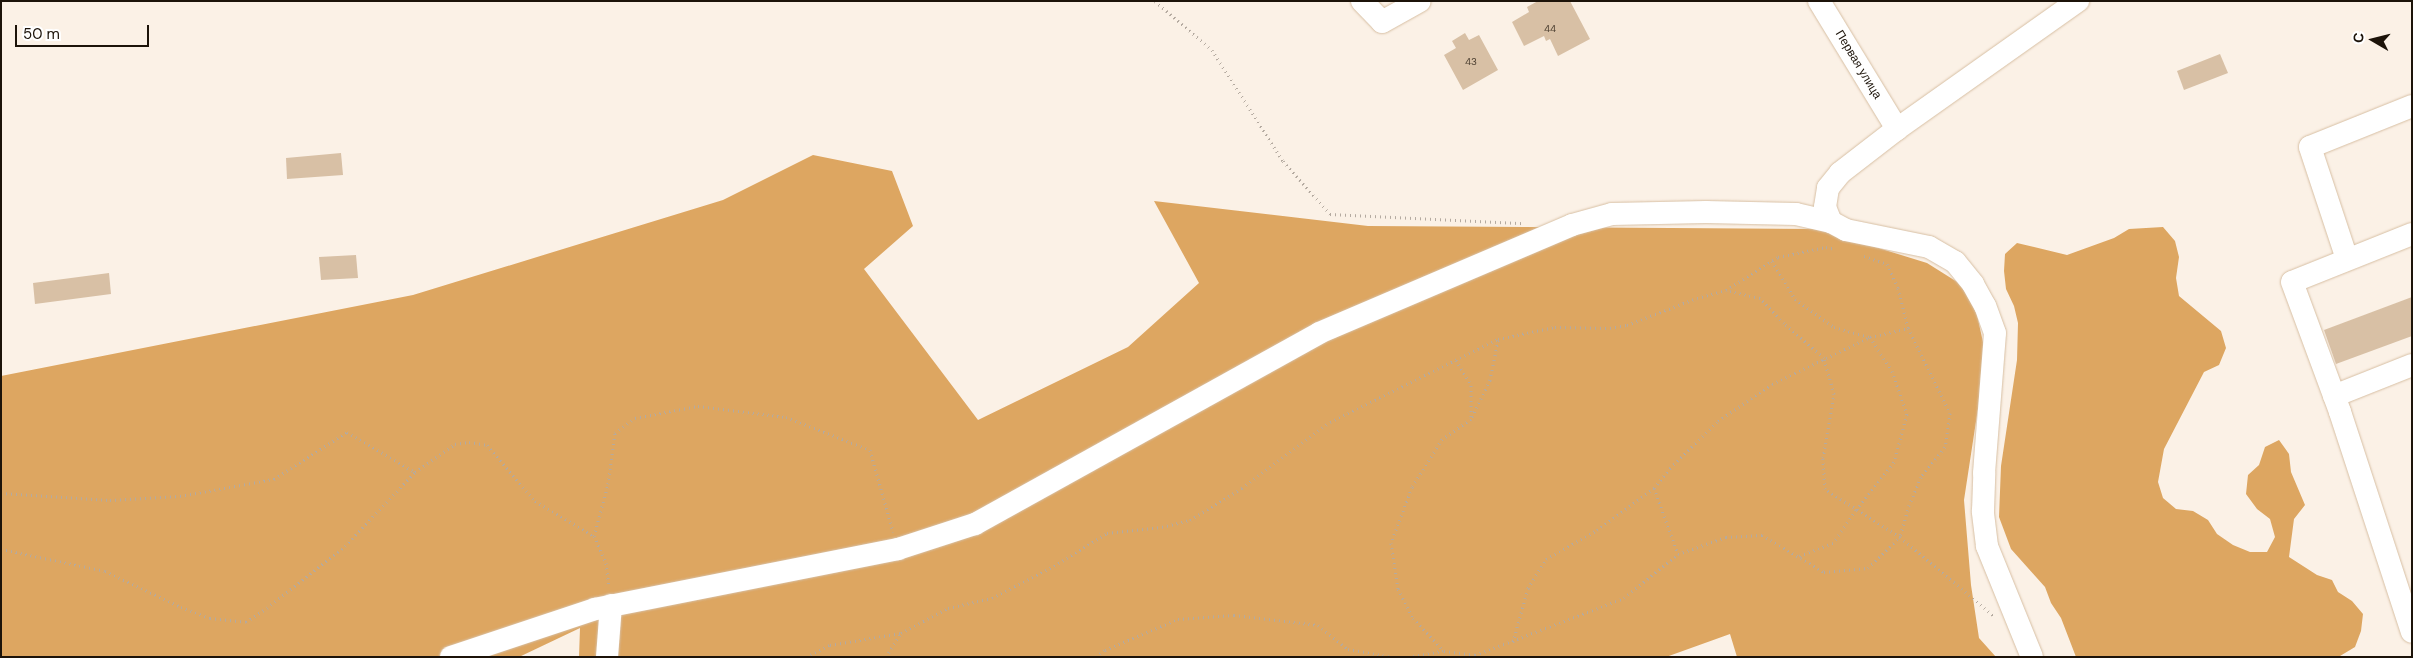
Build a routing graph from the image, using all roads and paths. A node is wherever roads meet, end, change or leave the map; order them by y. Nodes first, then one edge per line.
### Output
1 (1155, 1) edge
2 (1362, 1) edge
3 (1420, 1) edge
4 (1819, 1) edge
5 (2078, 1) edge
6 (2412, 106) edge
7 (1897, 130) junction
8 (1831, 222) junction
9 (1533, 223) dead end
10 (2412, 234) edge
11 (1843, 250) dead end
12 (1859, 254) dead end
13 (2347, 259) junction
14 (1772, 261) junction
15 (1726, 290) junction
16 (1908, 328) junction
17 (1870, 336) junction
18 (1498, 339) junction
19 (1824, 358) junction
20 (1456, 360) junction
21 (2412, 365) edge
22 (2334, 396) junction
23 (1471, 419) junction
24 (415, 472) junction
25 (1654, 488) junction
26 (1, 493) edge
27 (1856, 510) junction
28 (594, 536) junction
29 (1900, 537) junction
30 (898, 549) junction
31 (1, 550) edge
32 (1678, 554) junction
33 (1799, 557) junction
34 (611, 605) junction
35 (1996, 617) dead end
36 (2412, 632) edge
37 (901, 633) junction
38 (1513, 642) junction
39 (1444, 651) junction
40 (452, 657) edge
41 (607, 657) edge
42 (806, 657) edge
43 (886, 657) edge
44 (1096, 657) edge
45 (1392, 657) edge
46 (1408, 657) edge
47 (2032, 657) edge

1 - 9 path
2 - 3 street
4 - 7 street, Первая улица
5 - 7 street
6 - 13 street
7 - 8 street
8 - 30 street
8 - 47 street
10 - 13 street
11 - 14 path
12 - 16 path
13 - 22 street
14 - 15 path
14 - 17 path
15 - 18 path
15 - 19 path
16 - 17 path
16 - 29 path
17 - 19 path
17 - 27 path
18 - 20 path
18 - 23 path
19 - 25 path
19 - 27 path
20 - 23 path
20 - 37 path
21 - 22 street
22 - 36 street
23 - 39 path
24 - 26 path
24 - 28 path
24 - 31 path
25 - 32 path
25 - 38 path
27 - 29 path
27 - 33 path
28 - 30 path
28 - 34 path
29 - 33 path
29 - 35 path
30 - 34 street
32 - 33 path
32 - 38 path
34 - 40 street
34 - 41 street
37 - 42 path
37 - 43 path
38 - 39 path
39 - 46 path
44 - 45 path

